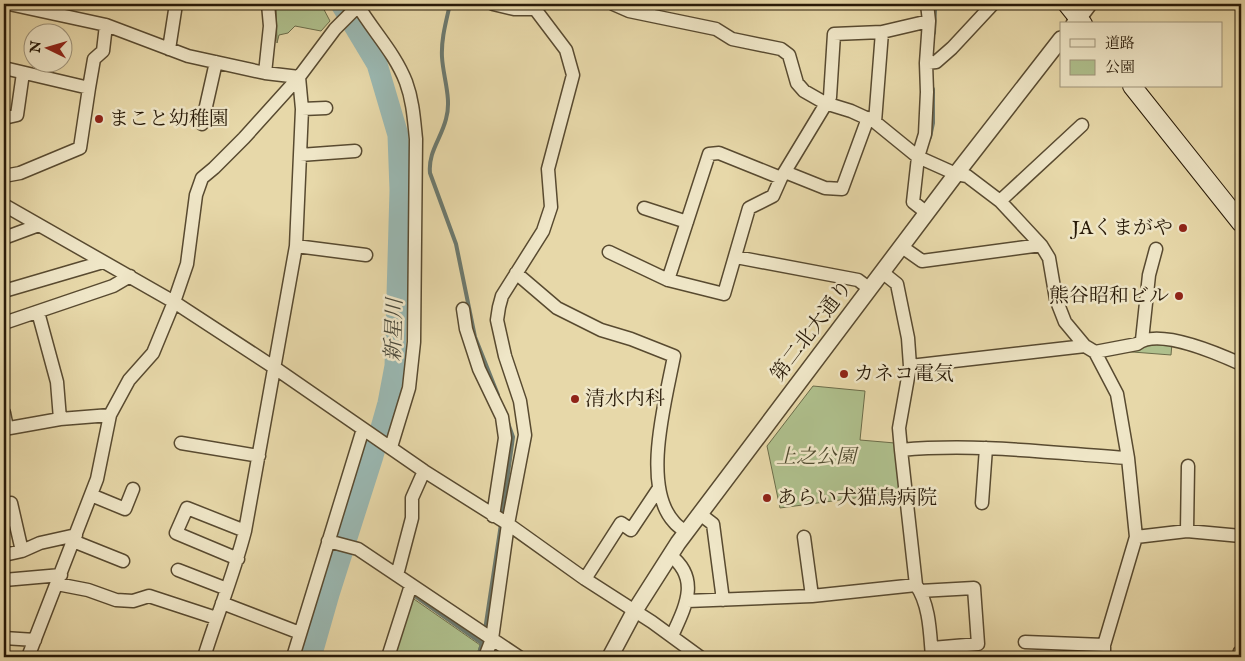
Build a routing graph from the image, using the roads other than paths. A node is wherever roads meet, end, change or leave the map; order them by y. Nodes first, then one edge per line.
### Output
1 (8, 4) edge
2 (176, 4) edge
3 (268, 4) edge
4 (358, 4) edge
5 (493, 4) edge
6 (613, 4) edge
7 (927, 4) edge
8 (993, 4) edge
9 (1067, 4) edge
10 (1089, 4) edge
11 (537, 6) edge
12 (929, 22) junction
13 (1078, 22) edge
14 (106, 25) junction
15 (882, 32) junction
16 (1060, 40) edge
17 (169, 49) junction
18 (216, 62) junction
19 (926, 63) junction
20 (4, 68) edge
21 (23, 73) junction
22 (265, 73) junction
23 (299, 76) junction
24 (89, 88) junction
25 (1134, 88) edge
26 (825, 103) junction
27 (326, 108) dead end
28 (302, 109) junction
29 (4, 118) edge
30 (871, 120) junction
31 (202, 124) dead end
32 (1082, 125) dead end
33 (354, 151) dead end
34 (300, 155) junction
35 (918, 157) junction
36 (956, 174) junction
37 (783, 175) junction
38 (4, 176) edge
39 (1000, 201) junction
40 (4, 205) edge
41 (644, 208) dead end
42 (927, 213) junction
43 (687, 222) junction
44 (1241, 223) edge
45 (38, 225) junction
46 (4, 238) edge
47 (1041, 245) junction
48 (296, 246) junction
49 (902, 247) junction
50 (1156, 249) dead end
51 (609, 252) dead end
52 (366, 255) dead end
53 (736, 256) junction
54 (102, 262) junction
55 (882, 272) junction
56 (516, 273) junction
57 (130, 276) junction
58 (668, 280) junction
59 (870, 288) junction
60 (4, 291) edge
61 (174, 302) junction
62 (463, 310) dead end
63 (38, 312) junction
64 (4, 322) edge
65 (1142, 340) junction
66 (1090, 349) junction
67 (1241, 364) edge
68 (910, 366) junction
69 (275, 368) junction
70 (4, 413) edge
71 (110, 415) junction
72 (60, 420) junction
73 (6, 429) edge
74 (363, 429) junction
75 (181, 443) dead end
76 (390, 447) junction
77 (986, 448) junction
78 (901, 450) junction
79 (259, 456) junction
80 (1128, 458) junction
81 (1188, 466) dead end
82 (424, 471) junction
83 (659, 488) junction
84 (133, 489) dead end
85 (91, 495) junction
86 (11, 503) dead end
87 (982, 503) dead end
88 (700, 514) junction
89 (494, 516) junction
90 (508, 524) junction
91 (1187, 531) junction
92 (245, 532) junction
93 (686, 532) junction
94 (1241, 536) edge
95 (804, 537) dead end
96 (1136, 537) junction
97 (75, 538) junction
98 (328, 541) junction
99 (22, 551) junction
100 (4, 555) edge
101 (670, 555) junction
102 (238, 560) junction
103 (123, 561) dead end
104 (178, 570) dead end
105 (397, 575) junction
106 (59, 579) junction
107 (585, 579) junction
108 (4, 580) edge
109 (411, 585) junction
110 (227, 588) junction
111 (918, 588) junction
112 (812, 596) junction
113 (723, 600) junction
114 (687, 601) junction
115 (222, 604) junction
116 (634, 612) junction
117 (216, 618) junction
118 (300, 633) junction
119 (672, 636) junction
120 (4, 638) edge
121 (490, 638) junction
122 (35, 640) junction
123 (1025, 642) dead end
124 (1104, 651) edge
125 (932, 653) edge
126 (1241, 653) edge
127 (28, 657) edge
128 (204, 657) edge
129 (293, 657) edge
130 (388, 657) edge
131 (485, 657) edge
132 (519, 657) edge
133 (610, 657) edge
134 (699, 657) edge
135 (1240, 657) edge

1 - 14 street
2 - 17 street
3 - 22 street
4 - 23 street
4 - 76 street
5 - 11 street
6 - 26 street
7 - 12 street
8 - 19 street
9 - 13 main road
10 - 13 street
11 - 56 street
12 - 15 street
12 - 19 street
14 - 17 street
14 - 24 street
15 - 26 street
15 - 30 street
16 - 36 street, 第二北大通り
17 - 18 street
18 - 22 street
18 - 31 street
19 - 35 street
20 - 21 street
21 - 24 street
21 - 29 street
22 - 23 street
23 - 28 street
23 - 61 street
24 - 38 street
25 - 44 main road
26 - 30 street
26 - 37 street
27 - 28 street
28 - 34 street
30 - 35 street
30 - 37 street
32 - 39 street
33 - 34 street
34 - 48 street
35 - 36 street
35 - 42 street
36 - 39 street
36 - 42 street, 第二北大通り
37 - 43 street
37 - 53 street
39 - 47 street
40 - 45 street
41 - 43 street
42 - 49 street, 第二北大通り
43 - 58 street
45 - 46 street
45 - 54 street
47 - 49 street
47 - 66 street
48 - 52 street
48 - 69 street
49 - 55 street, 第二北大通り
50 - 65 street
51 - 58 street
53 - 58 street
53 - 59 street
54 - 57 street
54 - 60 street
55 - 59 street, 第二北大通り
55 - 68 street
56 - 83 street
56 - 90 street
57 - 61 street
57 - 63 street
59 - 88 street, 第二北大通り
61 - 69 street
61 - 71 street
62 - 89 street
63 - 64 street
63 - 72 street
65 - 66 street
65 - 67 street
66 - 68 street
66 - 80 street
68 - 78 street
69 - 74 street
69 - 79 street
70 - 73 street
71 - 72 street
71 - 85 street
72 - 73 street
74 - 76 street
74 - 98 street
75 - 79 street
76 - 82 street
77 - 78 street
77 - 80 street
77 - 87 street
78 - 111 street
79 - 92 street
80 - 96 street
81 - 91 street
82 - 89 street
82 - 105 street
83 - 93 street
83 - 107 street
84 - 85 street
85 - 97 street
86 - 99 street
88 - 93 street, 第二北大通り
88 - 113 street
89 - 90 street
90 - 107 street
90 - 121 street
91 - 94 street
91 - 96 street
92 - 102 street
92 - 102 street
93 - 101 street, 第二北大通り
95 - 112 street
96 - 124 street
97 - 99 street
97 - 103 street
97 - 106 street
98 - 105 street
98 - 118 street
99 - 100 street
101 - 114 street
101 - 116 street, 第二北大通り
102 - 110 street
104 - 110 street
105 - 109 street
106 - 108 street
106 - 117 street
106 - 122 street
107 - 116 street
109 - 121 street
109 - 130 street
110 - 115 street
111 - 112 street
111 - 125 street
111 - 125 street
112 - 113 street
113 - 114 street
114 - 119 street
115 - 117 street
115 - 118 street
116 - 119 street
116 - 133 street, 第二北大通り
117 - 128 street
118 - 129 street
119 - 134 street
120 - 122 street
121 - 131 street
121 - 132 street
122 - 127 street
123 - 124 street
126 - 135 street

